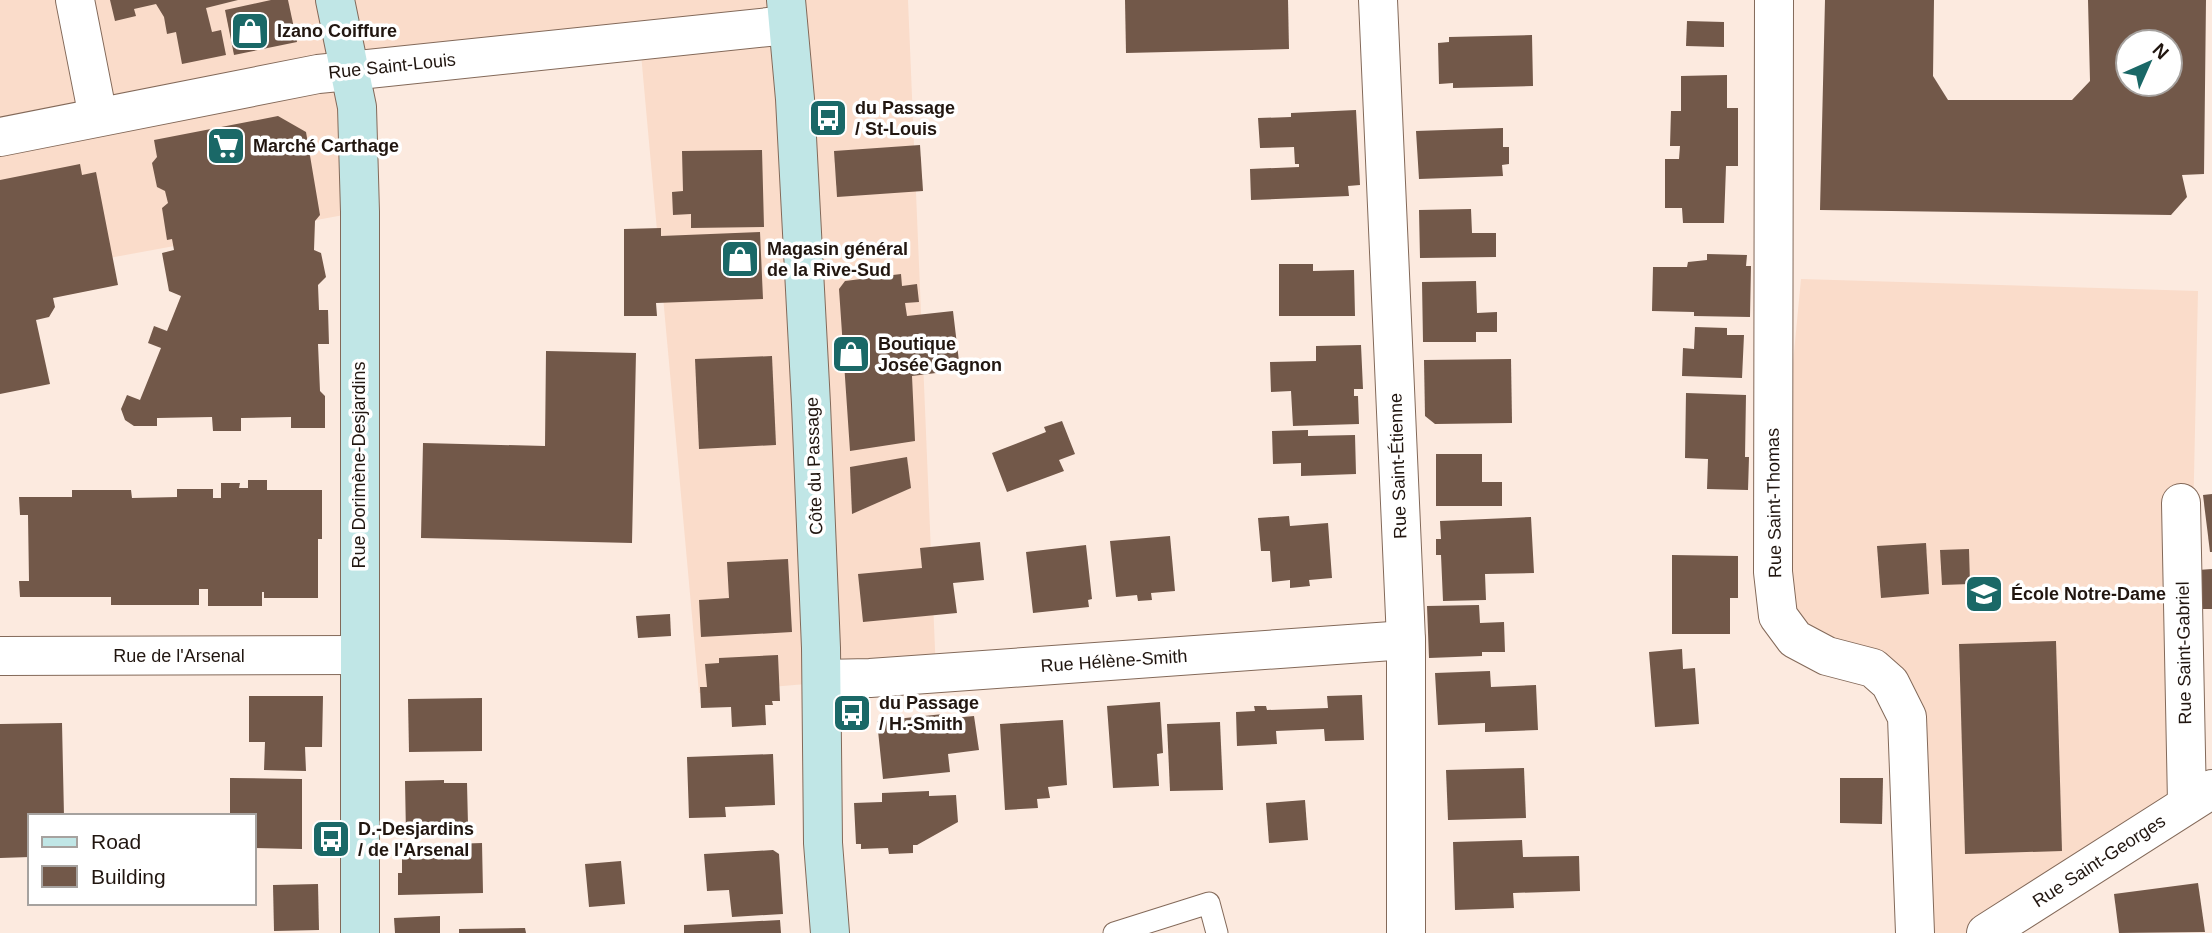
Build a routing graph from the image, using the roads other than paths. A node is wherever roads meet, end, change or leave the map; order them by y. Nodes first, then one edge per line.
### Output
1 (75, 0) edge
2 (335, 0) edge
3 (1378, 0) edge
4 (1774, 0) edge
5 (787, 13) edge
6 (349, 71) junction
7 (98, 117) junction
8 (0, 137) edge
9 (2181, 503) dead end
10 (1405, 640) junction
11 (358, 655) junction
12 (0, 656) edge
13 (822, 679) junction
14 (2199, 796) edge
15 (2024, 922) edge
16 (360, 933) edge
17 (830, 933) edge
18 (1114, 933) edge
19 (1217, 933) edge
20 (1406, 933) edge
21 (1915, 933) edge
22 (1986, 933) edge

1 - 7 street
2 - 6 main road, Rue Dorimène-Desjardins
3 - 10 street, Rue Saint-Étienne
4 - 21 street, Rue Saint-Thomas
5 - 6 street, Rue Saint-Louis
5 - 13 main road, Côte du Passage
6 - 7 street, Rue Saint-Louis
6 - 11 main road, Rue Dorimène-Desjardins
7 - 8 street, Rue Saint-Louis
9 - 14 street, Rue Saint-Gabriel
10 - 13 street, Rue Hélène-Smith
10 - 20 street, Rue Saint-Étienne
11 - 12 street, Rue de l'Arsenal
11 - 16 main road, Rue Dorimène-Desjardins
13 - 17 main road, Côte du Passage
14 - 15 street, Rue Saint-Georges
15 - 22 street, Rue Saint-Georges
18 - 19 lane

